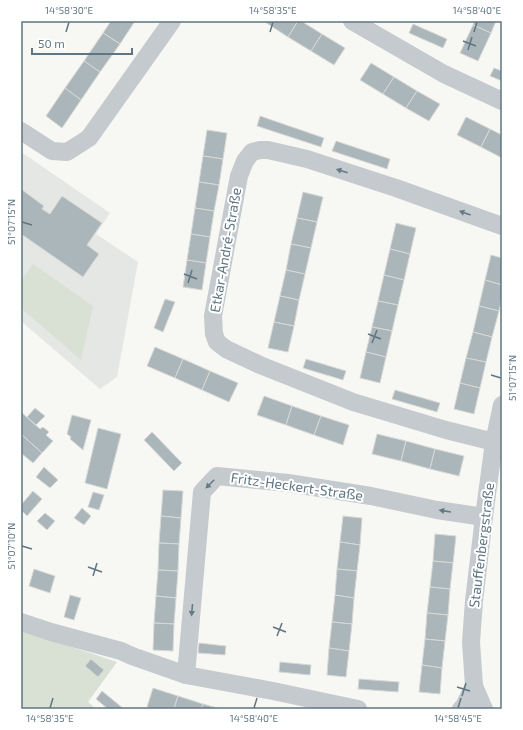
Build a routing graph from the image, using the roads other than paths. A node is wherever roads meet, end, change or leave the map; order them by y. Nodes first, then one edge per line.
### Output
1 (172, 21) edge
2 (352, 21) edge
3 (502, 101) edge
4 (21, 132) edge
5 (502, 226) edge
6 (502, 405) edge
7 (494, 442) junction
8 (484, 517) junction
9 (21, 622) edge
10 (186, 675) junction
11 (474, 686) junction
12 (358, 709) edge
13 (460, 709) edge
14 (484, 709) edge

1 - 4 street
2 - 3 street
5 -> 7 street, Etkar-André-Straße
6 - 7 street, Stauffenbergstraße
7 - 8 street, Stauffenbergstraße
8 -> 10 street, Fritz-Heckert-Straße
8 - 11 street, Stauffenbergstraße
9 - 10 street
10 - 12 street
11 - 13 street
11 - 14 street

